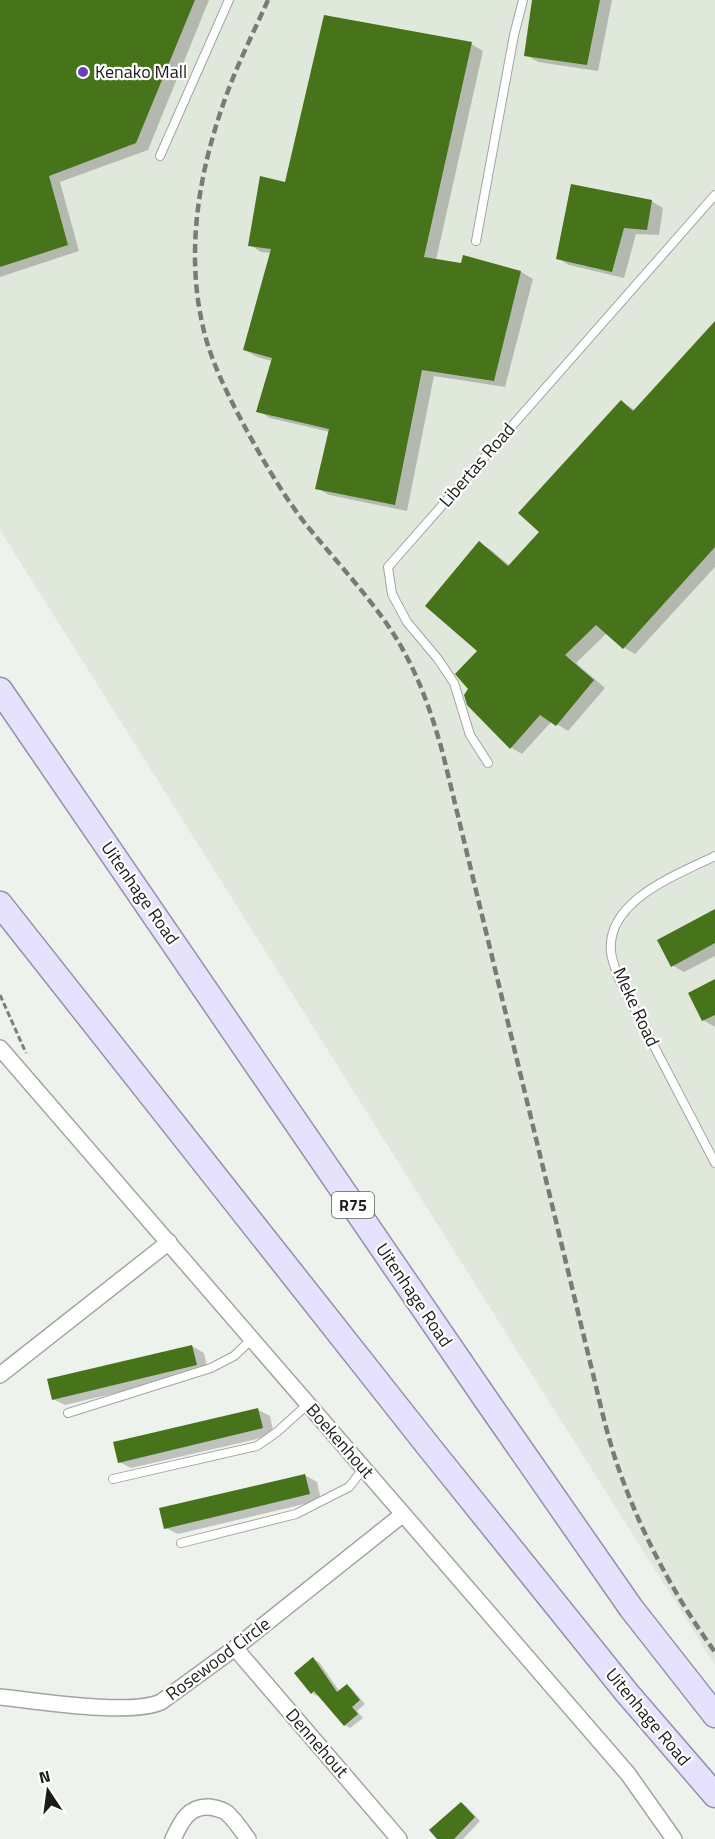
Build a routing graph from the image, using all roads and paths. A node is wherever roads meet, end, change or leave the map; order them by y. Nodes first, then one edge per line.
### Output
1 (229, 0) edge
2 (523, 0) edge
3 (160, 156) dead end
4 (715, 195) edge
5 (476, 241) dead end
6 (0, 690) edge
7 (488, 763) dead end
8 (715, 856) edge
9 (0, 904) edge
10 (0, 1047) edge
11 (715, 1163) edge
12 (169, 1242) junction
13 (252, 1340) junction
14 (0, 1375) edge
15 (308, 1404) junction
16 (68, 1413) dead end
17 (363, 1469) junction
18 (113, 1479) dead end
19 (402, 1515) junction
20 (181, 1542) dead end
21 (235, 1648) junction
22 (0, 1697) edge
23 (715, 1715) edge
24 (715, 1795) edge
25 (173, 1839) edge
26 (248, 1839) edge
27 (399, 1839) edge
28 (674, 1839) edge

1 - 3 lane
2 - 5 lane
4 - 7 lane, Libertas Road
6 - 23 main road, Uitenhage Road / R75
8 - 11 lane, Meke Road
9 - 24 main road, Uitenhage Road
10 - 12 street, Boekenhout
12 - 13 street, Boekenhout
12 - 14 street
13 - 15 street, Boekenhout
13 - 16 lane
15 - 17 street, Boekenhout
15 - 18 lane
17 - 19 street, Boekenhout
17 - 20 lane
19 - 21 street, Rosewood Circle
19 - 28 street, Boekenhout
21 - 22 street, Rosewood Circle
21 - 27 street, Dennehout
25 - 26 street

